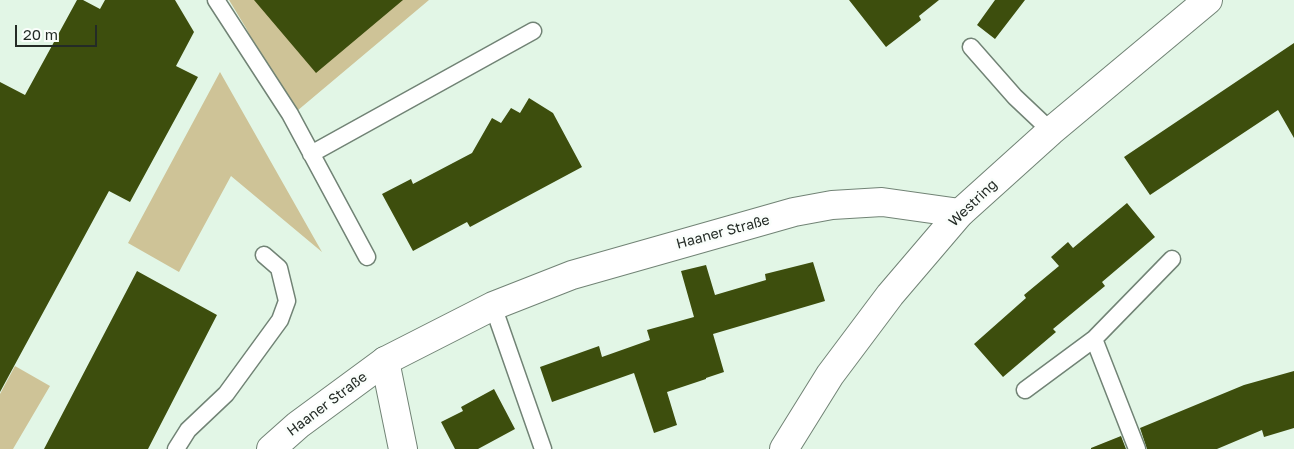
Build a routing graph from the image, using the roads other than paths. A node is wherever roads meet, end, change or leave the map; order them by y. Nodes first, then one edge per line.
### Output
1 (216, 0) edge
2 (1208, 0) edge
3 (533, 31) dead end
4 (971, 47) dead end
5 (1051, 131) junction
6 (311, 154) junction
7 (960, 213) junction
8 (264, 255) dead end
9 (367, 257) dead end
10 (1172, 259) dead end
11 (493, 306) junction
12 (1094, 338) junction
13 (384, 361) junction
14 (1024, 390) dead end
15 (176, 449) edge
16 (271, 449) edge
17 (403, 449) edge
18 (543, 449) edge
19 (784, 449) edge
20 (1137, 449) edge

1 - 6 lane
2 - 5 main road, Westring
3 - 6 lane
4 - 5 lane
5 - 7 main road, Westring
6 - 9 lane
7 - 11 main road, Haaner Straße
7 - 19 main road, Westring
8 - 15 lane
10 - 12 lane
11 - 13 main road, Haaner Straße
11 - 18 lane
12 - 14 lane
12 - 20 lane
13 - 16 main road, Haaner Straße
13 - 17 main road, Haaner Straße

